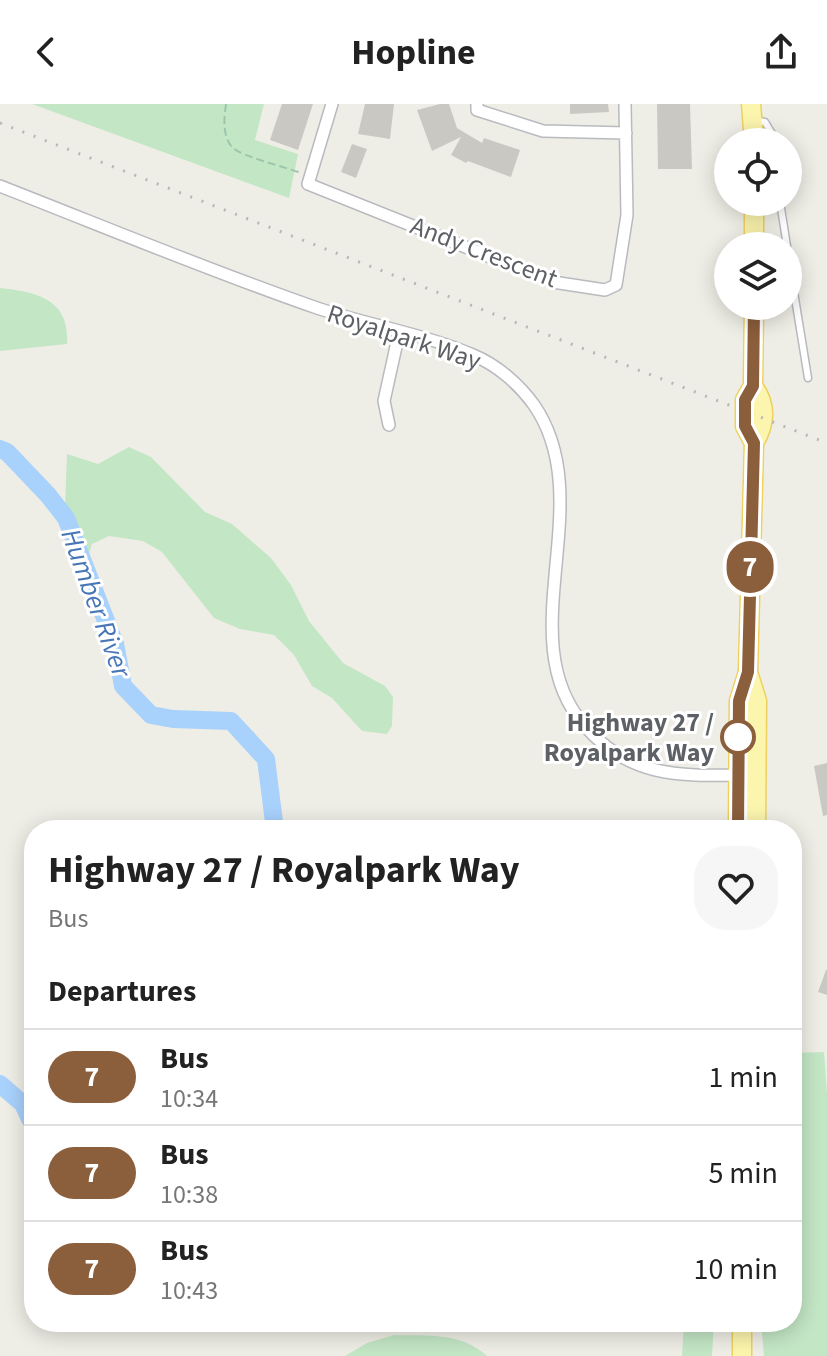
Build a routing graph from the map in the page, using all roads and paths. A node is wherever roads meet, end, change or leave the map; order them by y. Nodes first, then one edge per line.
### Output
1 (226, 104) edge
2 (332, 104) edge
3 (477, 104) edge
4 (625, 104) edge
5 (752, 112) edge
6 (769, 128) edge
7 (626, 133) junction
8 (310, 176) junction
9 (0, 186) edge
10 (754, 320) edge
11 (799, 320) edge
12 (399, 333) junction
13 (808, 378) dead end
14 (389, 425) dead end
15 (747, 775) junction
16 (740, 820) edge
17 (754, 820) edge
18 (742, 1332) edge
19 (742, 1356) edge

1 - 8 path
2 - 8 street
3 - 7 street
4 - 7 street, Andy Crescent
5 - 6 lane
7 - 8 street, Andy Crescent
9 - 12 street, Royalpark Way
10 - 15 main road
11 - 13 lane
12 - 14 street
12 - 15 street, Royalpark Way
15 - 16 main road
15 - 17 main road
18 - 19 main road

